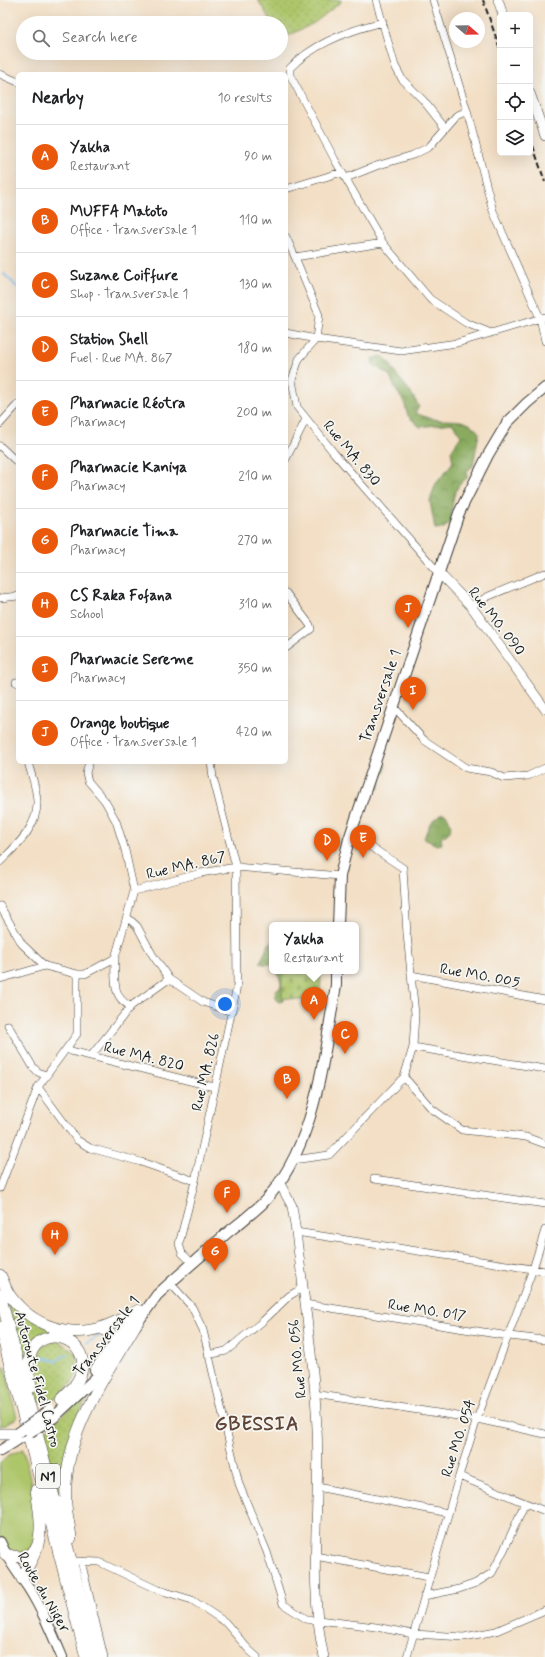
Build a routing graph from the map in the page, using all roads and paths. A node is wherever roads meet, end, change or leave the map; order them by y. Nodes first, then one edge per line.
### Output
1 (376, 0) edge
2 (433, 0) edge
3 (498, 0) edge
4 (502, 12) edge
5 (383, 22) junction
6 (0, 74) edge
7 (16, 81) edge
8 (533, 102) edge
9 (467, 112) junction
10 (445, 128) junction
11 (545, 136) edge
12 (344, 175) junction
13 (288, 189) edge
14 (288, 241) edge
15 (383, 243) junction
16 (295, 257) junction
17 (542, 317) edge
18 (288, 333) edge
19 (492, 333) junction
20 (316, 339) junction
21 (545, 341) edge
22 (545, 388) edge
23 (16, 406) edge
24 (306, 419) junction
25 (0, 424) edge
26 (0, 446) edge
27 (288, 455) edge
28 (16, 461) edge
29 (438, 572) junction
30 (545, 572) edge
31 (16, 596) edge
32 (288, 596) edge
33 (0, 598) edge
34 (471, 606) junction
35 (288, 646) edge
36 (392, 706) junction
37 (545, 709) edge
38 (29, 764) edge
39 (88, 764) edge
40 (210, 764) edge
41 (545, 768) edge
42 (349, 839) junction
43 (0, 862) edge
44 (236, 867) junction
45 (340, 876) junction
46 (134, 891) junction
47 (0, 906) edge
48 (128, 918) junction
49 (338, 922) edge
50 (115, 958) junction
51 (45, 966) junction
52 (77, 974) junction
53 (336, 974) edge
54 (411, 975) junction
55 (0, 979) edge
56 (169, 979) junction
57 (545, 1000) edge
58 (131, 1006) junction
59 (232, 1012) junction
60 (8, 1024) dead end
61 (413, 1047) junction
62 (67, 1049) junction
63 (91, 1056) junction
64 (545, 1069) edge
65 (47, 1076) junction
66 (404, 1077) junction
67 (38, 1087) junction
68 (214, 1087) junction
69 (545, 1144) edge
70 (293, 1160) junction
71 (374, 1179) dead end
72 (195, 1180) junction
73 (279, 1182) junction
74 (0, 1188) edge
75 (545, 1204) edge
76 (545, 1230) edge
77 (296, 1232) junction
78 (192, 1263) junction
79 (533, 1269) junction
80 (545, 1270) edge
81 (0, 1275) edge
82 (170, 1283) junction
83 (302, 1284) junction
84 (0, 1295) edge
85 (305, 1304) junction
86 (139, 1315) junction
87 (0, 1327) edge
88 (102, 1328) junction
89 (508, 1336) junction
90 (545, 1340) edge
91 (118, 1345) junction
92 (208, 1355) junction
93 (314, 1394) junction
94 (62, 1400) junction
95 (51, 1414) junction
96 (24, 1419) junction
97 (477, 1419) junction
98 (0, 1434) edge
99 (545, 1434) edge
100 (18, 1435) junction
101 (39, 1439) junction
102 (0, 1443) edge
103 (0, 1451) edge
104 (459, 1476) junction
105 (317, 1486) junction
106 (525, 1503) junction
107 (545, 1511) edge
108 (448, 1513) junction
109 (0, 1542) edge
110 (38, 1546) junction
111 (6, 1554) junction
112 (315, 1556) junction
113 (78, 1561) junction
114 (429, 1577) junction
115 (22, 1579) junction
116 (76, 1579) junction
117 (424, 1596) junction
118 (545, 1610) edge
119 (318, 1620) junction
120 (413, 1634) junction
121 (62, 1657) edge
122 (86, 1657) edge
123 (97, 1657) edge
124 (104, 1657) edge
125 (257, 1657) edge
126 (324, 1657) edge
127 (407, 1657) edge

1 - 5 street
2 - 9 street
3 - 4 street
5 - 10 street
5 - 12 street
6 - 7 street
8 - 11 street
9 - 10 street
9 - 17 street
10 - 12 street
12 - 13 street
12 - 15 street
14 - 16 street
15 - 16 street
15 - 19 street
16 - 20 street
17 - 19 street
17 - 21 street
18 - 20 street
19 - 20 street
20 - 24 street, Rue MA. 830
22 - 29 main road, Transversale 1
23 - 25 street
24 - 27 street
24 - 29 street, Rue MA. 830
26 - 28 street
29 - 34 street, Rue MO. 090
29 - 36 main road, Transversale 1
30 - 34 street
31 - 33 street
32 - 35 street
34 - 37 street, Rue MO. 090
36 - 41 street
36 - 42 main road, Transversale 1
38 - 43 street
39 - 46 street
40 - 44 street, Rue MA. 826
42 - 45 main road, Transversale 1
42 - 54 street
44 - 45 street, Rue MA. 867
44 - 46 street, Rue MA. 867
44 - 59 street, Rue MA. 826
45 - 49 main road, Transversale 1
46 - 48 street
47 - 51 street
48 - 50 street
48 - 56 street
50 - 52 street
50 - 58 street
51 - 52 street
51 - 55 street
52 - 62 street
53 - 70 main road, Transversale 1
54 - 57 street, Rue MO. 005
54 - 61 street
56 - 58 street
56 - 59 street
58 - 63 street
59 - 68 street, Rue MA. 826
60 - 65 street
61 - 64 street
61 - 66 street
62 - 63 street, Rue MA. 820
62 - 65 street
63 - 68 street, Rue MA. 820
65 - 67 street
66 - 69 street
66 - 70 street
67 - 72 street
67 - 74 street
68 - 72 street, Rue MA. 826
70 - 73 main road, Transversale 1
71 - 75 street
72 - 78 street, Rue MA. 826
73 - 77 street, Rue MO. 056
73 - 78 main road, Transversale 1
76 - 79 street, Rue MO. 054
77 - 79 street
77 - 83 street, Rue MO. 056
78 - 82 main road, Transversale 1
79 - 80 street
79 - 89 street, Rue MO. 054
81 - 88 main road
82 - 86 main road, Transversale 1
82 - 92 street
83 - 85 street, Rue MO. 056
83 - 92 street
84 - 101 main road, Autoroute Fidel Castro / N1
85 - 89 street, Rue MO. 017
85 - 93 street, Rue MO. 056
86 - 88 main road
86 - 91 main road, Transversale 1
86 - 113 main road
87 - 96 main road, Autoroute Fidel Castro / N1
88 - 91 main road
89 - 90 street, Rue MO. 017
89 - 97 street, Rue MO. 054
91 - 94 main road, Transversale 1
91 - 95 main road, Transversale 1
92 - 119 street
93 - 97 street
93 - 105 street, Rue MO. 056
94 - 95 main road, Transversale 1
94 - 101 main road
95 - 100 main road, Transversale 1, bridge
96 - 110 main road
96 - 122 main road, Autoroute Fidel Castro / N1
97 - 99 street
97 - 104 street, Rue MO. 054
98 - 100 main road
100 - 102 main road, Transversale 1
100 - 103 main road, Transversale 1
101 - 116 main road, Autoroute Fidel Castro / N1
104 - 106 street
104 - 108 street, Rue MO. 054
105 - 108 street
105 - 112 street, Rue MO. 056
106 - 107 street
106 - 117 street
108 - 114 street, Rue MO. 054
109 - 111 main road, Route du Niger
110 - 111 main road
110 - 115 main road
111 - 115 main road, Route du Niger
112 - 114 street
112 - 119 street, Rue MO. 056
113 - 116 main road
113 - 124 street
113 - 125 street
114 - 117 street, Rue MO. 054
115 - 121 main road, Route du Niger
116 - 123 main road, Autoroute Fidel Castro / N1
117 - 120 street, Rue MO. 054
118 - 120 street
119 - 120 street
119 - 126 street, Rue MO. 056
120 - 127 street, Rue MO. 054

